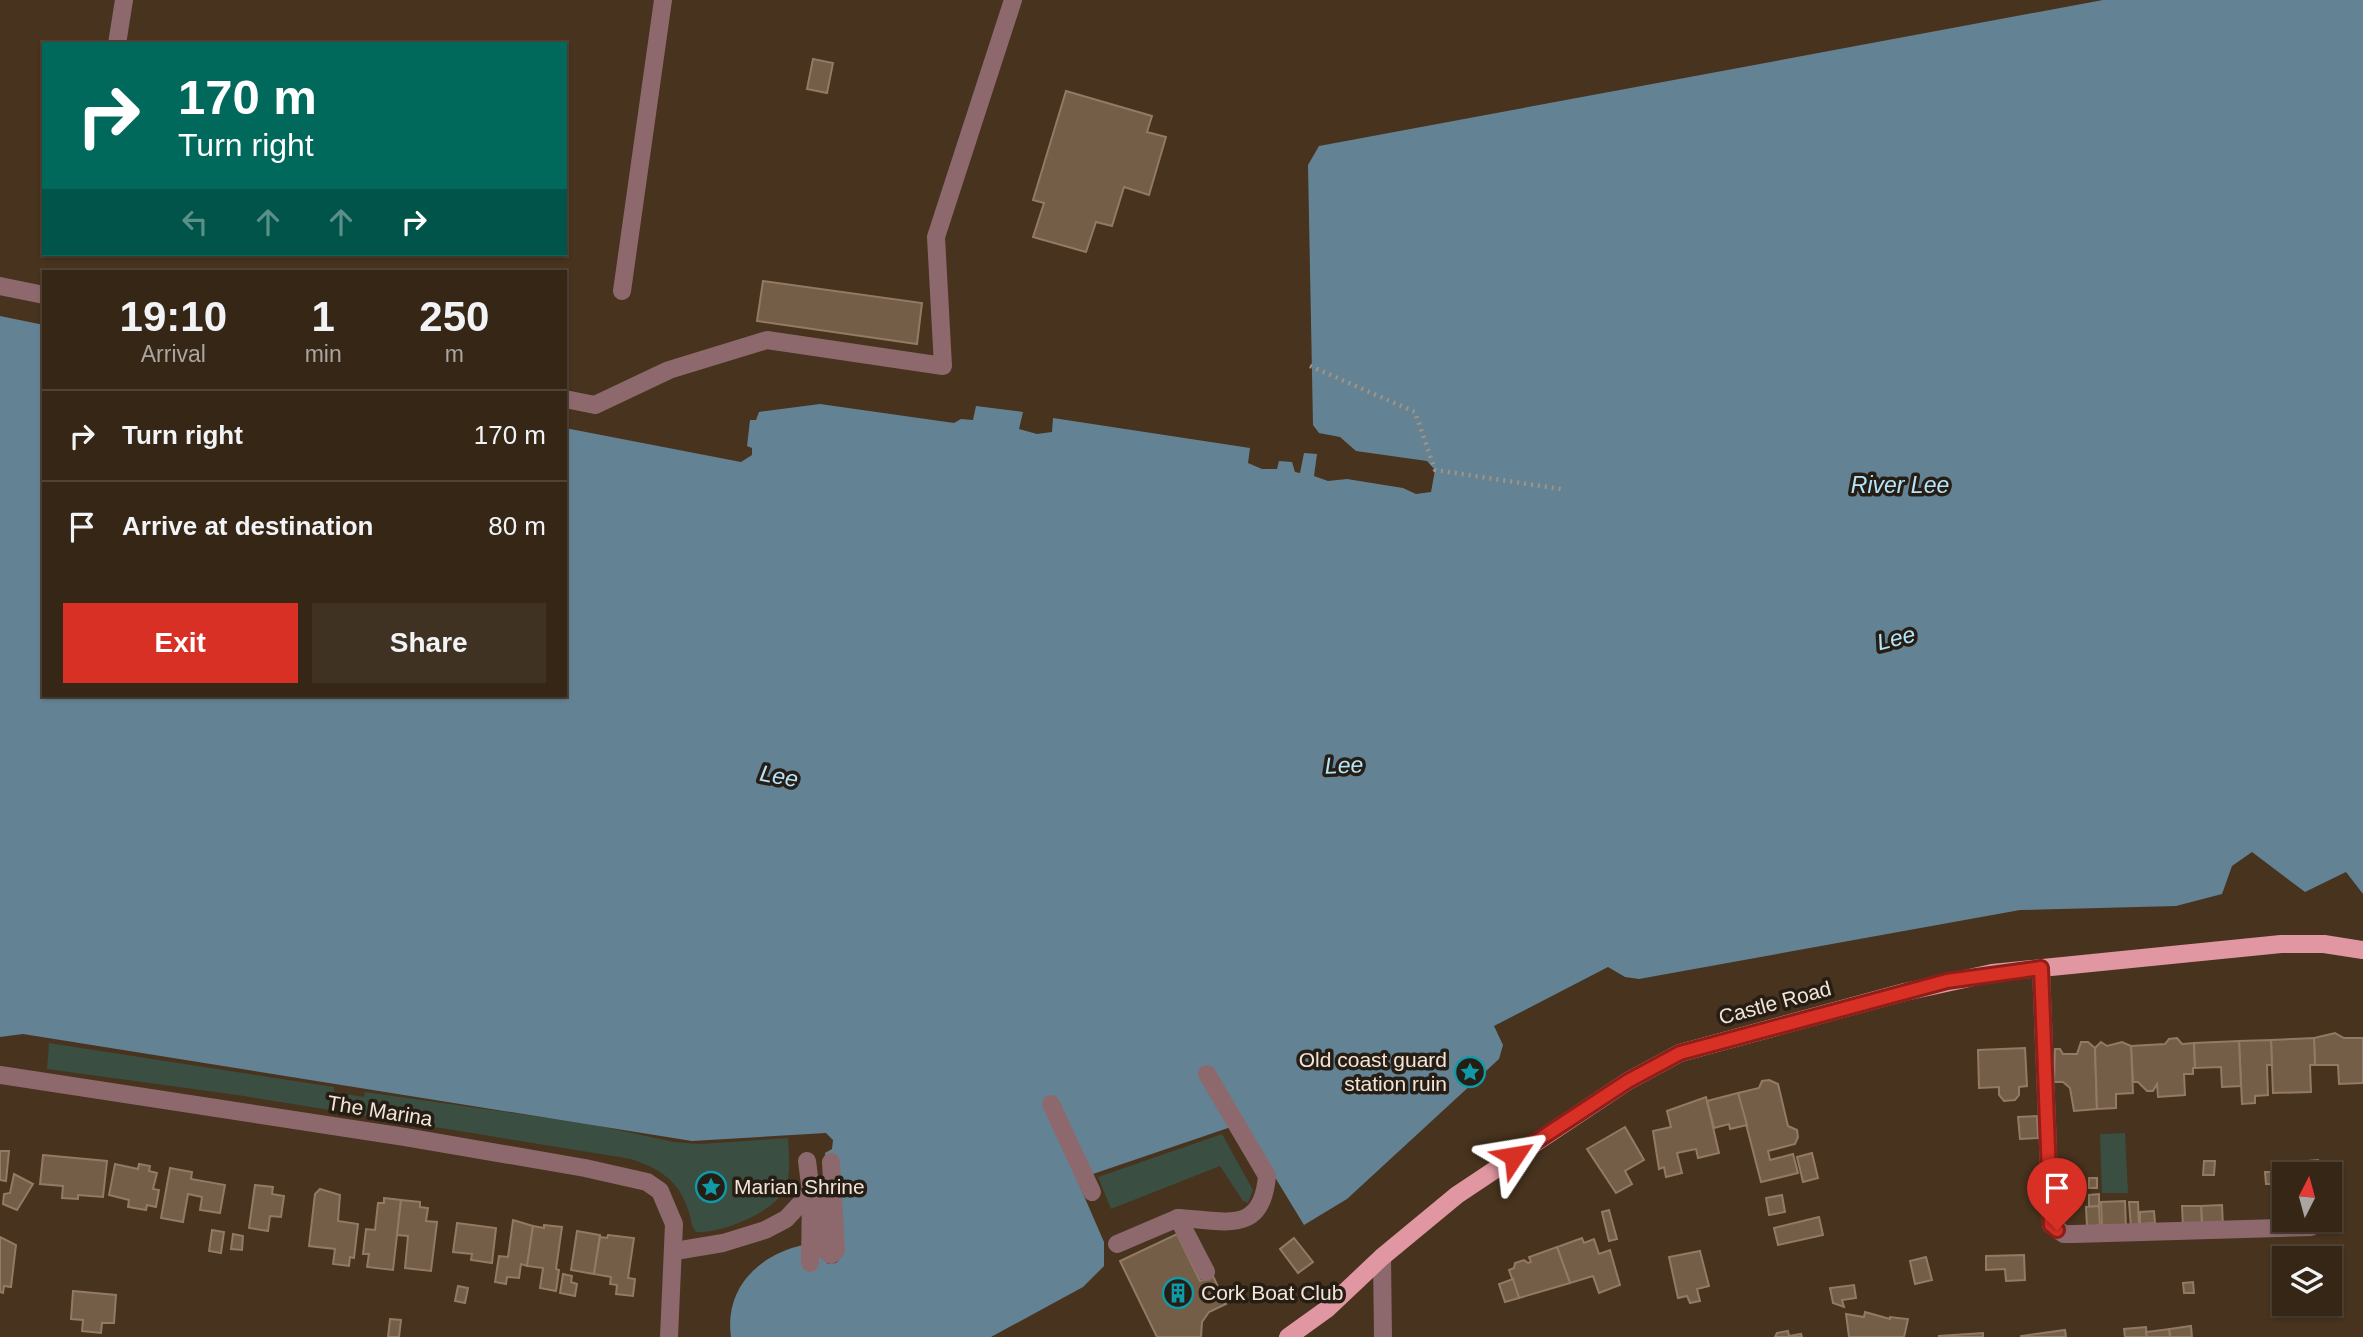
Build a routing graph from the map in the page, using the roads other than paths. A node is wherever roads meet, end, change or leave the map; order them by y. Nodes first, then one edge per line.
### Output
1 (124, 0) edge
2 (663, 0) edge
3 (1013, 0) edge
4 (117, 42) edge
5 (0, 286) edge
6 (622, 291) dead end
7 (42, 295) edge
8 (567, 399) edge
9 (2363, 950) edge
10 (2041, 968) junction
11 (1207, 1074) dead end
12 (0, 1075) edge
13 (1051, 1104) dead end
14 (807, 1161) dead end
15 (831, 1162) dead end
16 (811, 1192) junction
17 (1092, 1192) dead end
18 (1178, 1218) junction
19 (2272, 1228) edge
20 (1117, 1244) dead end
21 (675, 1251) junction
22 (1382, 1257) junction
23 (810, 1263) dead end
24 (1206, 1272) dead end
25 (669, 1337) edge
26 (1288, 1337) edge
27 (1383, 1337) edge

1 - 4 street
2 - 6 street
3 - 8 street
5 - 7 street
9 - 10 main road, Castle Road
10 - 19 street
10 - 22 main road, Castle Road
11 - 18 street
12 - 21 street, The Marina
13 - 17 street
14 - 16 street
15 - 16 street
16 - 21 street
16 - 23 street
18 - 20 street
18 - 24 street
21 - 25 street, The Marina
22 - 26 main road, Castle Road
22 - 27 street

